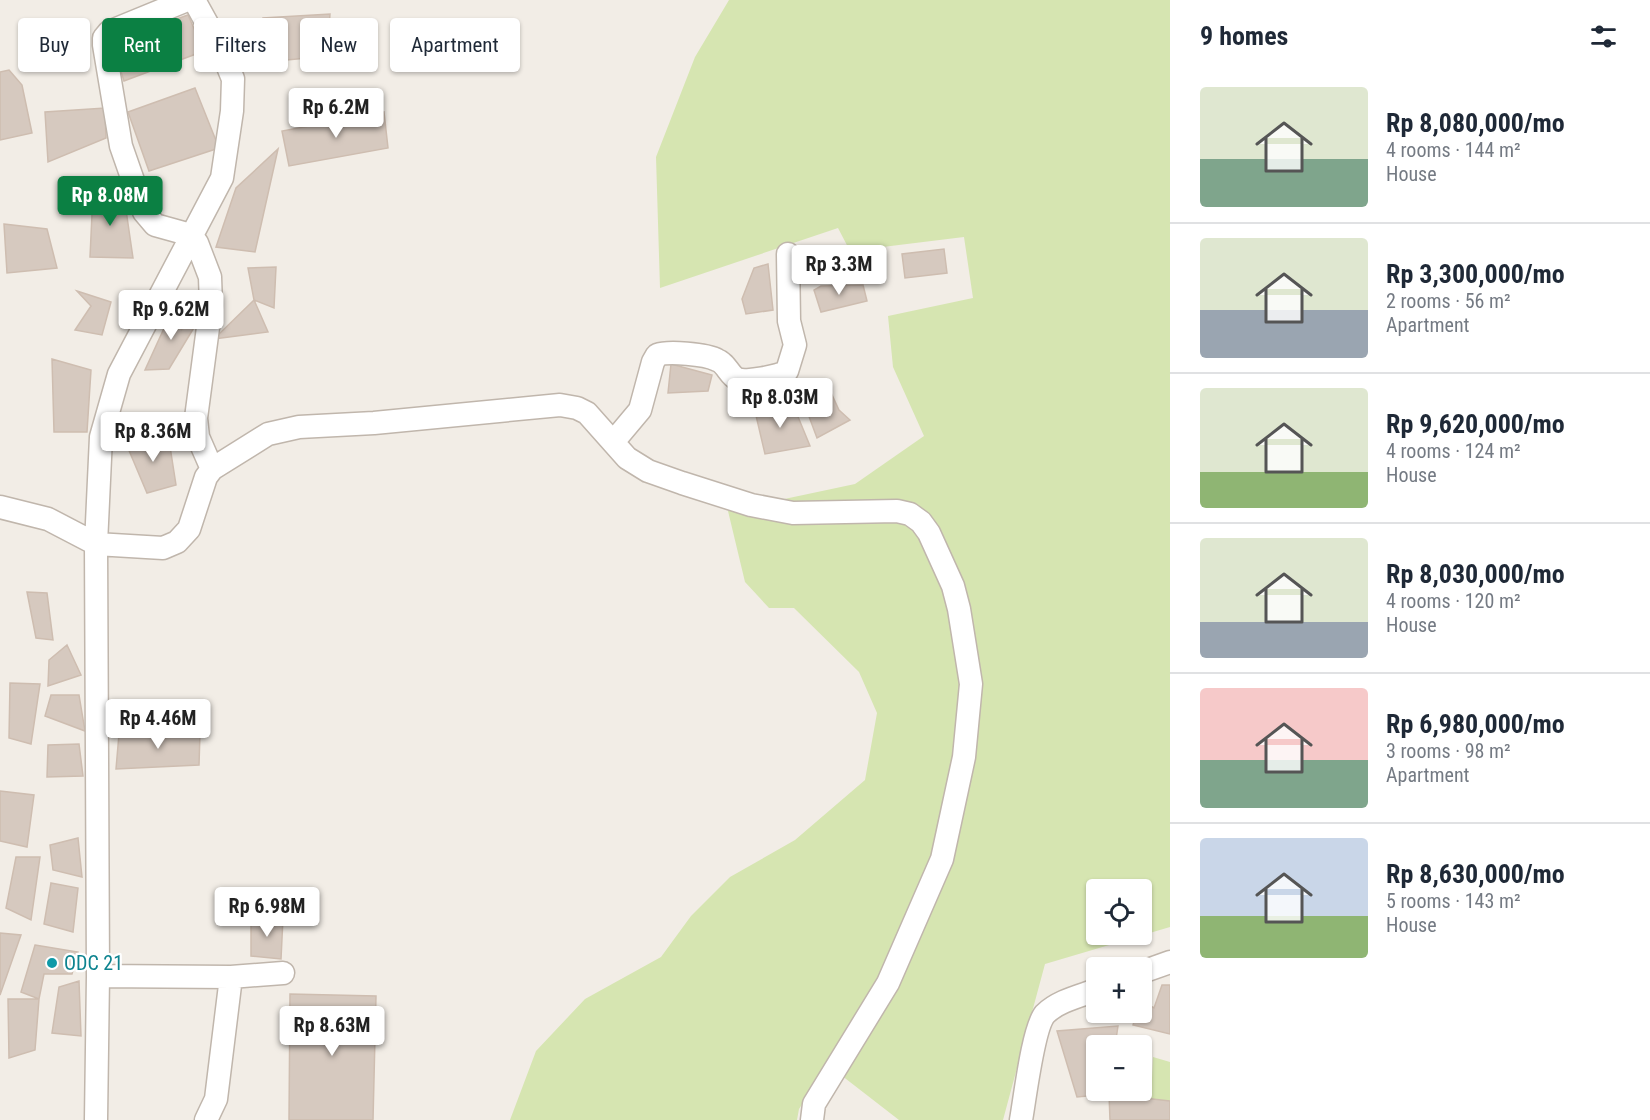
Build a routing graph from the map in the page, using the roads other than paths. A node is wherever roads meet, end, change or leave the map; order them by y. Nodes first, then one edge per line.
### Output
1 (187, 0) edge
2 (194, 0) edge
3 (191, 235) junction
4 (788, 254) dead end
5 (614, 441) junction
6 (212, 469) junction
7 (0, 507) edge
8 (96, 544) junction
9 (1170, 962) edge
10 (1152, 968) edge
11 (283, 973) dead end
12 (98, 976) junction
13 (231, 977) junction
14 (1086, 994) edge
15 (96, 1120) edge
16 (206, 1120) edge
17 (812, 1120) edge
18 (1022, 1120) edge

1 - 3 street
2 - 3 street
3 - 6 street
3 - 8 street
4 - 5 street
5 - 6 street
5 - 17 street
6 - 8 street
7 - 8 street
8 - 12 street
9 - 10 street
11 - 13 street
12 - 13 street
12 - 15 street
13 - 16 street
14 - 18 street

